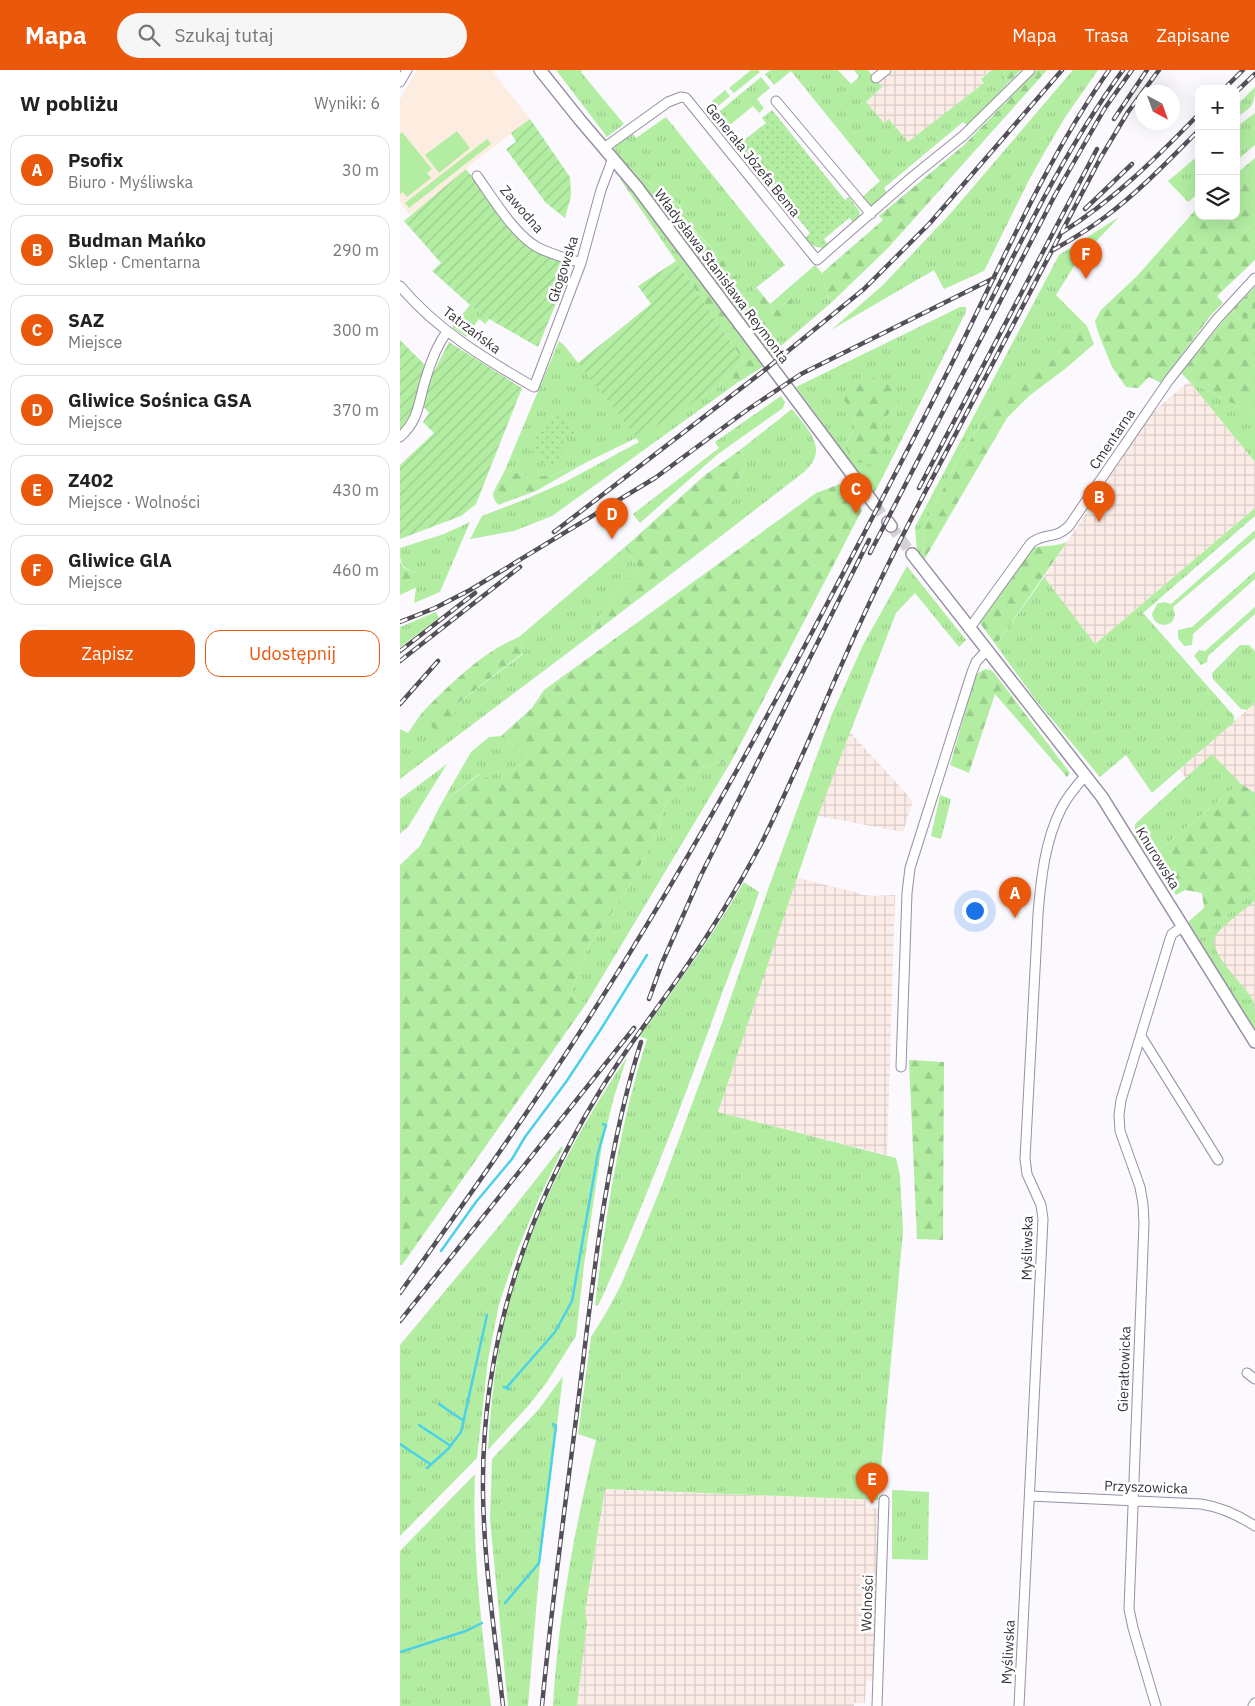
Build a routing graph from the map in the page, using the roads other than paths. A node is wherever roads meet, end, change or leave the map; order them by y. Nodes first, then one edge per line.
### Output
1 (407, 70) edge
2 (540, 70) edge
3 (886, 70) edge
4 (1030, 70) edge
5 (876, 78) dead end
6 (400, 82) edge
7 (776, 102) dead end
8 (604, 148) junction
9 (613, 158) junction
10 (477, 176) dead end
11 (870, 214) junction
12 (581, 263) junction
13 (1255, 278) edge
14 (400, 286) edge
15 (447, 332) junction
16 (534, 387) joint
17 (400, 437) edge
18 (875, 504) tunnel mouth
19 (912, 554) tunnel mouth
20 (970, 629) junction
21 (987, 650) junction
22 (1086, 774) junction
23 (1183, 926) junction
24 (1142, 1036) junction
25 (1255, 1042) edge
26 (901, 1067) dead end
27 (1218, 1160) dead end
28 (1247, 1373) dead end
29 (1255, 1379) edge
30 (1030, 1496) junction
31 (884, 1500) dead end
32 (1133, 1500) junction
33 (1255, 1526) edge
34 (878, 1706) edge
35 (1019, 1706) edge
36 (1156, 1706) edge

1 - 6 street
2 - 8 street, Władysława Stanisława Reymonta
3 - 5 street
4 - 11 street, Generała Józefa Bema
7 - 11 street
8 - 9 street, Władysława Stanisława Reymonta
8 - 11 street, Generała Józefa Bema
9 - 12 street, Głogowska
9 - 18 street, Władysława Stanisława Reymonta
10 - 12 street, Zawodna
12 - 16 street, Głogowska
13 - 20 street, Cmentarna
14 - 15 street, Tatrzańska
15 - 16 street, Tatrzańska
15 - 17 street
19 - 20 street
20 - 21 street
21 - 22 street, Knurowska
21 - 26 street
22 - 23 street, Knurowska
22 - 30 street, Myśliwska
23 - 24 street, Gierałtowicka
23 - 25 street, Knurowska
24 - 27 street
24 - 32 street, Gierałtowicka
28 - 29 street
30 - 32 street, Przyszowicka
30 - 35 street, Myśliwska
31 - 34 street, Wolności
32 - 33 street, Przyszowicka
32 - 36 street, Gierałtowicka

